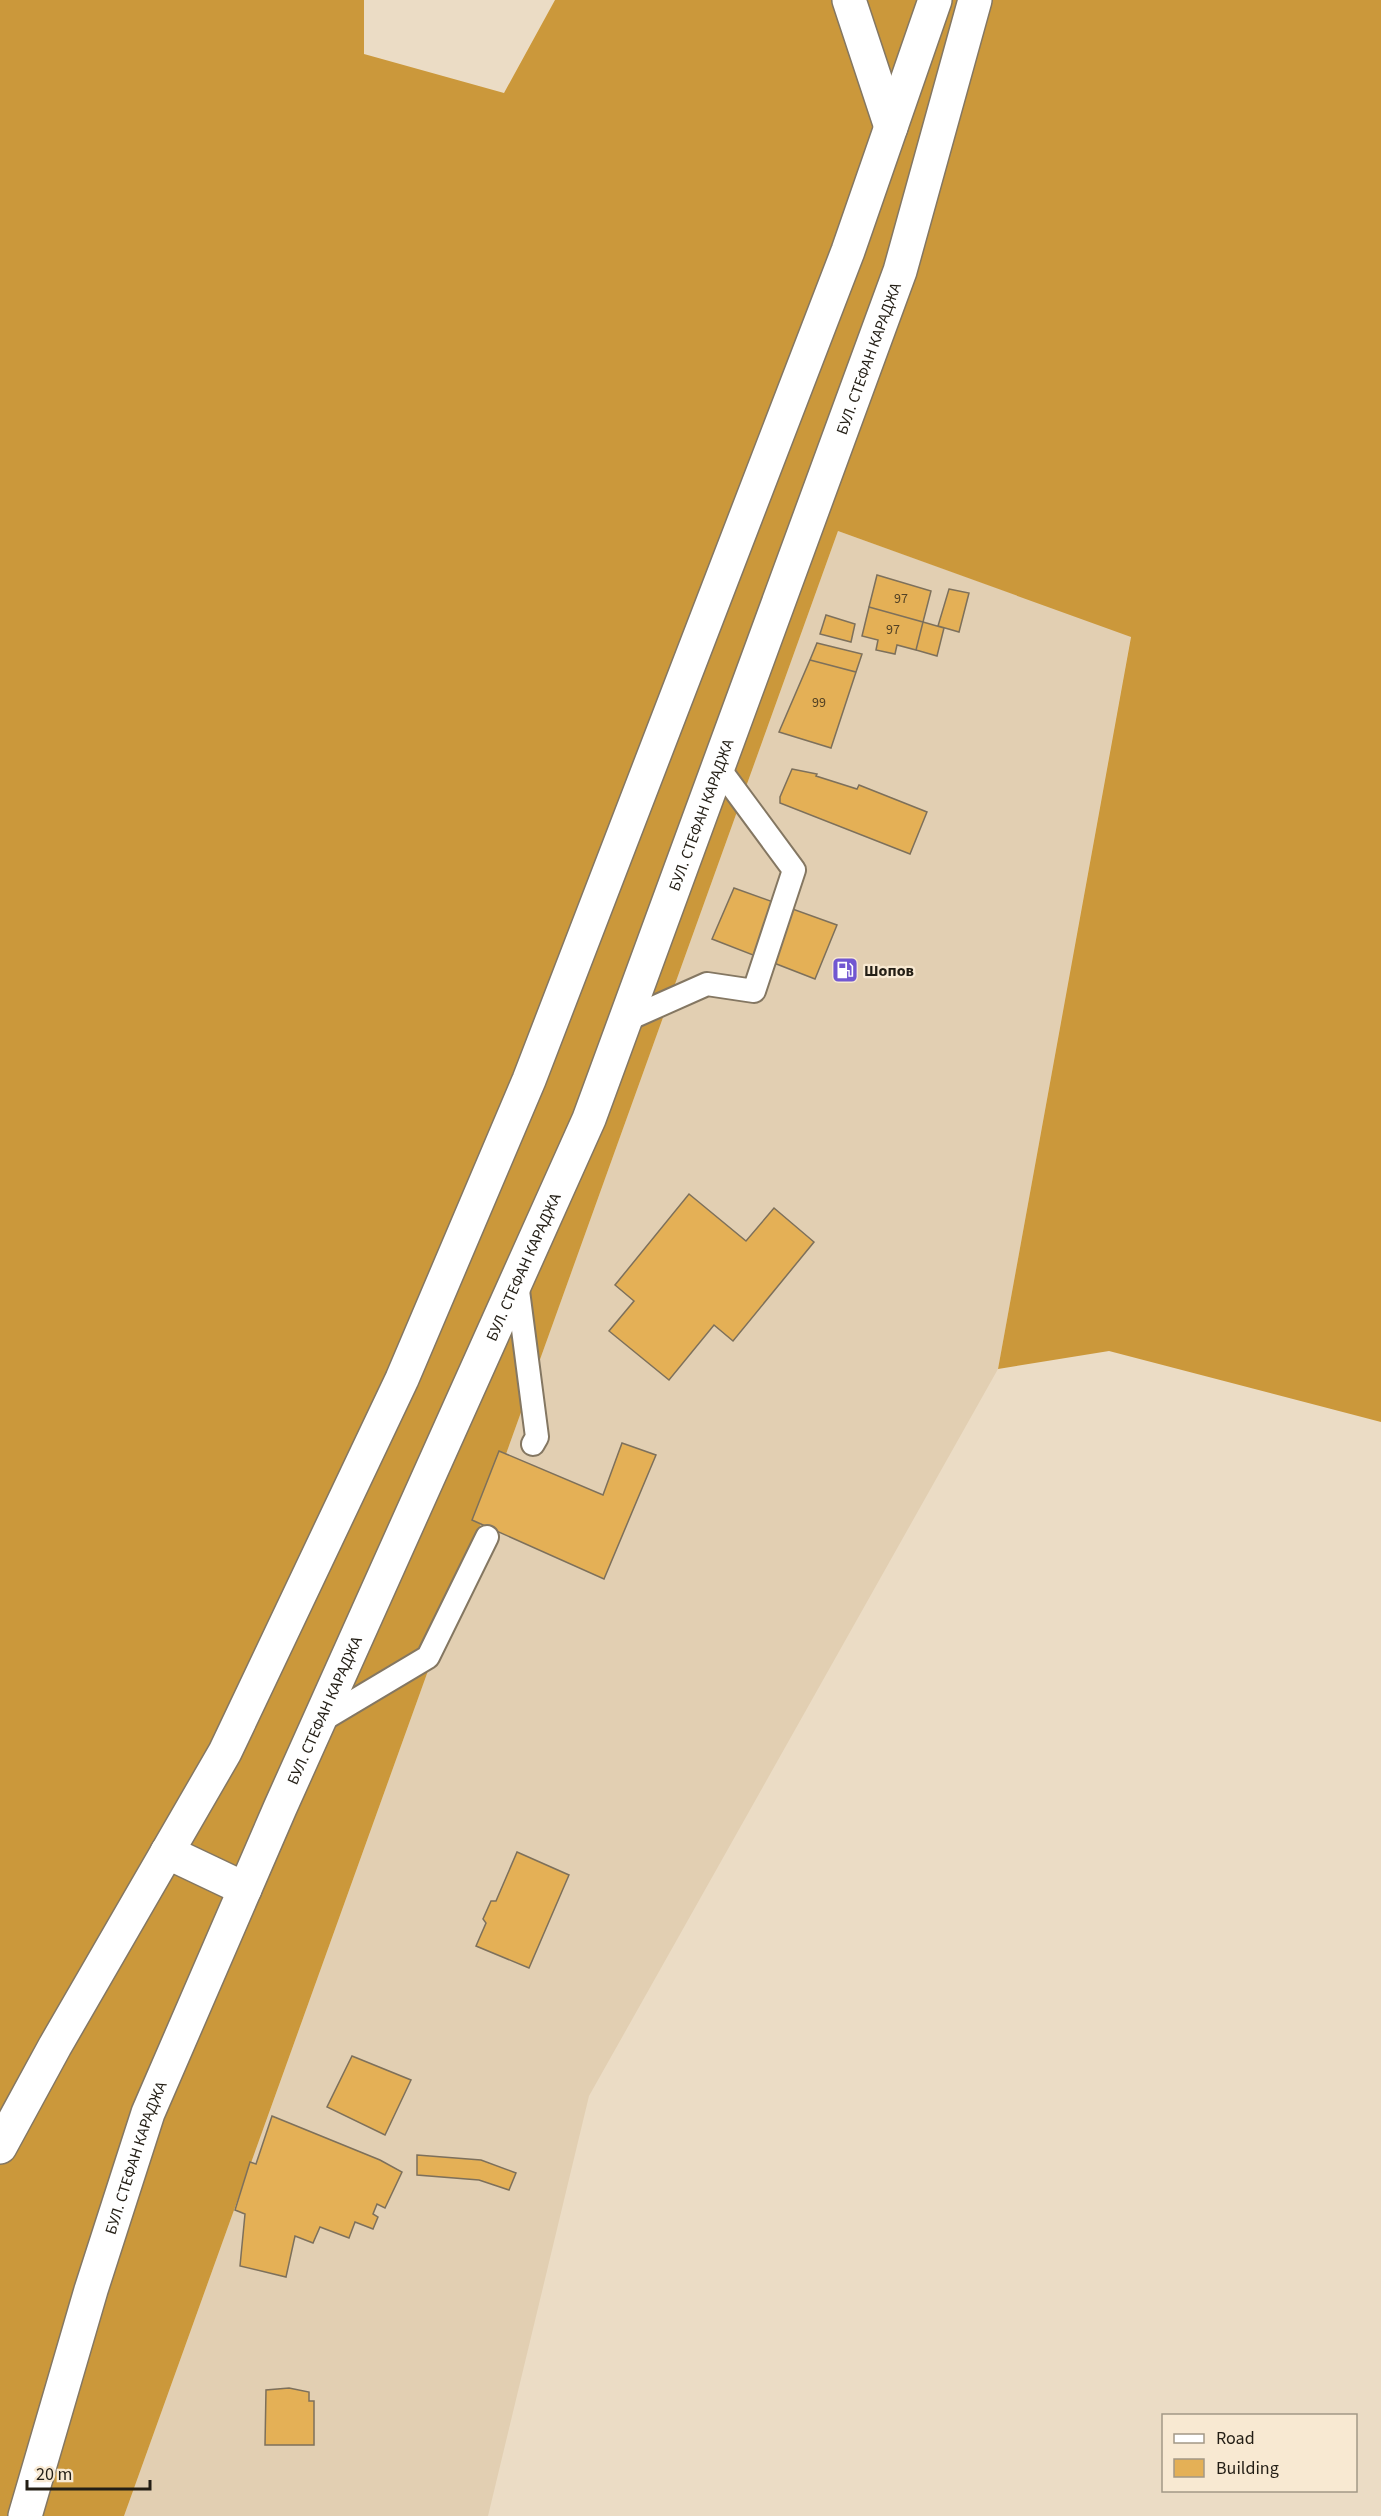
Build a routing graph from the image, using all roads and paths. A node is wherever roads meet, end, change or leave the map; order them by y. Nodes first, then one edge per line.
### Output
1 (849, 0) edge
2 (935, 0) edge
3 (975, 0) edge
4 (891, 127) junction
5 (718, 767) junction
6 (626, 1020) junction
7 (517, 1281) junction
8 (533, 1444) dead end
9 (487, 1537) dead end
10 (319, 1722) junction
11 (167, 1852) junction
12 (245, 1889) junction
13 (0, 2147) edge
14 (25, 2516) edge

1 - 4 main road
2 - 4 main road
3 - 5 main road, БУЛ. СТЕФАН КАРАДЖА
4 - 11 main road
5 - 6 main road, БУЛ. СТЕФАН КАРАДЖА
5 - 6 lane
6 - 7 main road, БУЛ. СТЕФАН КАРАДЖА
7 - 8 lane
7 - 10 main road, БУЛ. СТЕФАН КАРАДЖА
9 - 10 lane
10 - 12 main road, БУЛ. СТЕФАН КАРАДЖА
11 - 12 main road
11 - 13 main road
12 - 14 main road, БУЛ. СТЕФАН КАРАДЖА

